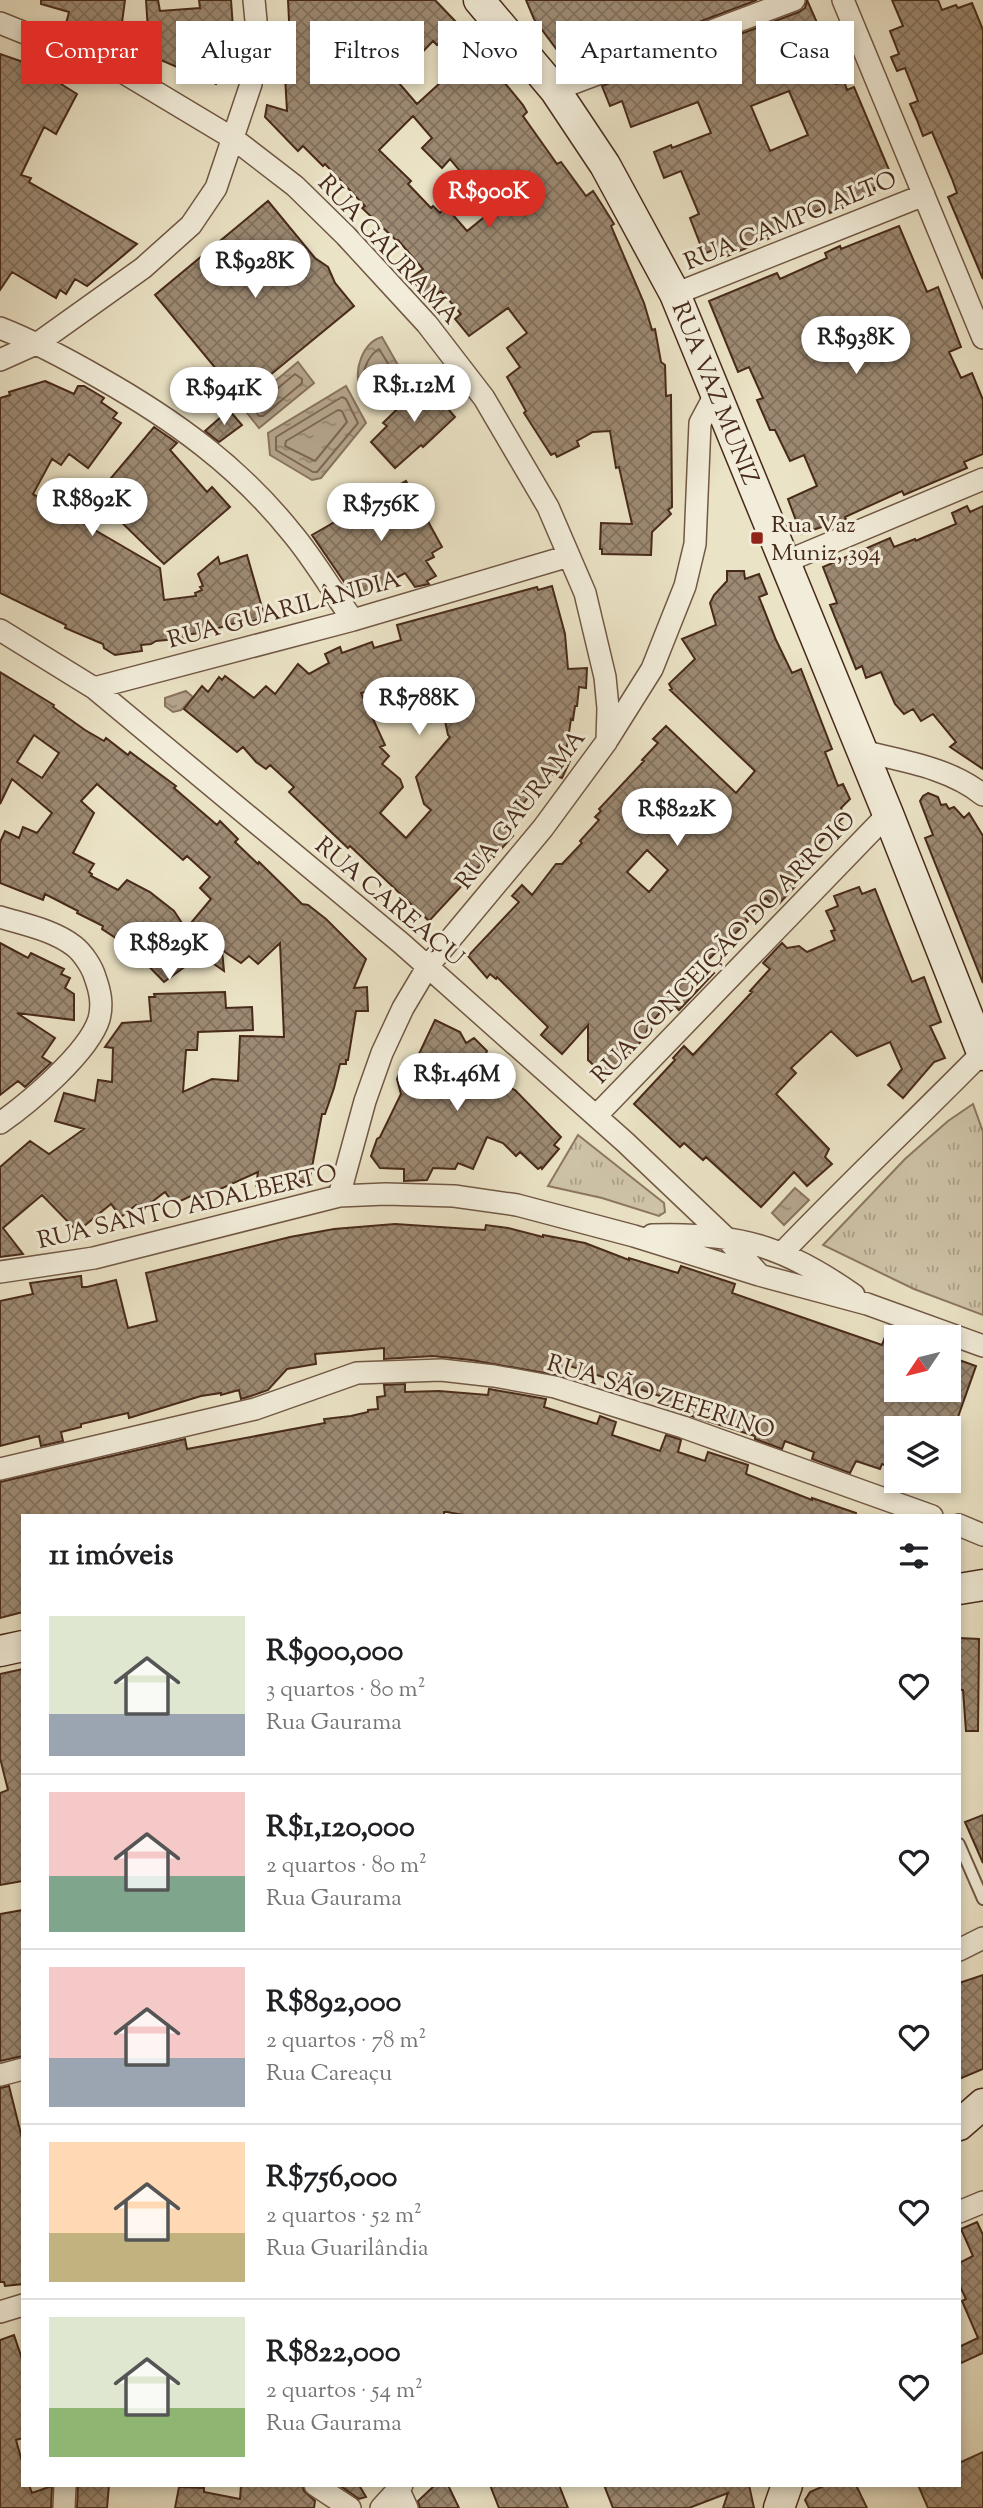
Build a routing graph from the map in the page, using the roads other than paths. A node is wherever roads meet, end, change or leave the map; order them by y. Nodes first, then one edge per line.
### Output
1 (254, 0) edge
2 (479, 0) edge
3 (794, 0) edge
4 (843, 0) edge
5 (0, 23) edge
6 (555, 90) junction
7 (234, 139) junction
8 (924, 195) junction
9 (675, 294) junction
10 (0, 328) edge
11 (983, 338) edge
12 (38, 343) junction
13 (0, 360) edge
14 (716, 393) junction
15 (983, 479) edge
16 (569, 556) junction
17 (785, 562) junction
18 (353, 620) junction
19 (0, 630) edge
20 (93, 688) junction
21 (607, 741) junction
22 (862, 751) junction
23 (983, 795) edge
24 (888, 814) junction
25 (0, 917) edge
26 (428, 966) junction
27 (982, 1054) edge
28 (596, 1116) junction
29 (0, 1123) edge
30 (339, 1196) junction
31 (634, 1236) junction
32 (725, 1237) junction
33 (782, 1253) junction
34 (0, 1272) edge
35 (759, 1275) junction
36 (867, 1304) junction
37 (983, 1346) edge
38 (0, 1469) edge
39 (926, 1514) edge
40 (961, 1526) edge
41 (983, 1535) edge
42 (983, 1585) edge
43 (961, 1589) edge
44 (21, 1646) edge
45 (0, 1651) edge
46 (961, 1849) edge
47 (983, 1899) edge
48 (983, 1938) edge
49 (961, 1949) edge
50 (21, 2070) edge
51 (0, 2075) edge
52 (983, 2104) edge
53 (961, 2122) edge
54 (983, 2202) edge
55 (961, 2212) edge
56 (21, 2306) edge
57 (0, 2312) edge
58 (65, 2487) edge
59 (319, 2487) edge
60 (400, 2487) edge
61 (786, 2487) edge
62 (64, 2508) edge
63 (350, 2508) edge
64 (382, 2508) edge
65 (407, 2508) edge
66 (779, 2508) edge

1 - 7 street
2 - 6 street, RUA VAZ MUNIZ
3 - 6 street
4 - 8 street
5 - 7 street, RUA GAURAMA
6 - 9 street, RUA VAZ MUNIZ
7 - 12 street
7 - 16 street, RUA GAURAMA
8 - 9 street, RUA CAMPO ALTO
8 - 11 street
9 - 14 street, RUA VAZ MUNIZ
10 - 12 street
12 - 13 street
12 - 18 street
14 - 17 street, RUA VAZ MUNIZ
14 - 21 street
15 - 17 street
16 - 18 street, RUA GUARILÂNDIA
16 - 21 street, RUA GAURAMA
17 - 22 street, RUA VAZ MUNIZ
18 - 20 street, RUA GUARILÂNDIA
19 - 20 street, RUA CAREAÇU
20 - 26 street, RUA CAREAÇU
21 - 26 street, RUA GAURAMA
22 - 23 street
22 - 24 street, RUA VAZ MUNIZ
24 - 27 street, RUA VAZ MUNIZ
24 - 28 street, RUA CONCEIÇÃO DO ARROIO
25 - 29 street
26 - 28 street, RUA CAREAÇU
26 - 30 street, RUA GAURAMA
27 - 33 street
28 - 32 street, RUA CAREAÇU
30 - 31 street, RUA SANTO ADALBERTO
30 - 34 street, RUA SANTO ADALBERTO
31 - 32 street, RUA SANTO ADALBERTO
31 - 35 street, RUA SANTO ADALBERTO
32 - 33 street
32 - 35 street, RUA CAREAÇU
33 - 36 street
35 - 36 street, RUA SANTO ADALBERTO
36 - 37 street
38 - 39 street, RUA SÃO ZEFERINO
40 - 41 street
42 - 43 street
44 - 45 street
46 - 47 lane
48 - 49 street
50 - 51 street
52 - 53 street
54 - 55 street
56 - 57 street
58 - 62 street
59 - 63 street
60 - 64 street
60 - 65 street
61 - 66 street

